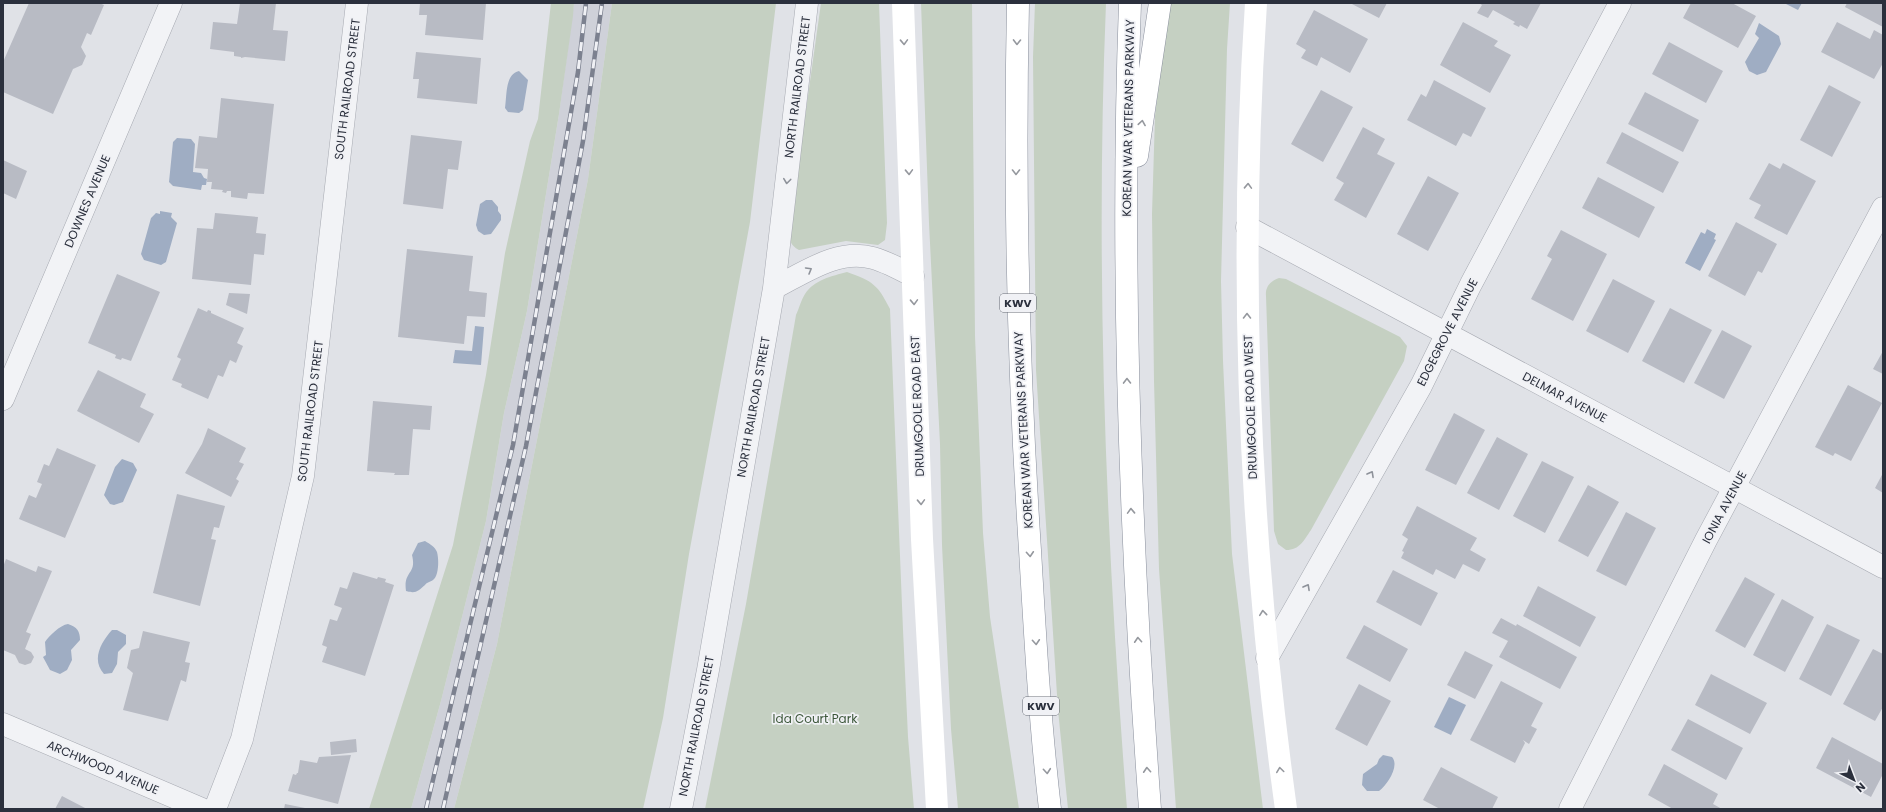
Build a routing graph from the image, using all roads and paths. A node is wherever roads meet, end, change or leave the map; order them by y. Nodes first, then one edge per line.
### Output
1 (170, 3) edge
2 (357, 3) edge
3 (807, 3) edge
4 (903, 3) edge
5 (1018, 3) edge
6 (1130, 3) edge
7 (1160, 3) edge
8 (1256, 3) edge
9 (1620, 3) edge
10 (1883, 208) edge
11 (1247, 227) junction
12 (1126, 230) junction
13 (913, 276) junction
14 (774, 288) junction
15 (1447, 334) junction
16 (3, 400) edge
17 (1734, 488) junction
18 (1883, 567) edge
19 (1267, 658) junction
20 (3, 724) edge
21 (202, 809) edge
22 (215, 809) edge
23 (681, 809) edge
24 (937, 809) edge
25 (1050, 809) edge
26 (1150, 809) edge
27 (1286, 809) edge
28 (1570, 809) edge

1 - 16 street, DOWNES AVENUE
2 - 22 street, SOUTH RAILROAD STREET
3 -> 14 street, NORTH RAILROAD STREET
4 -> 13 main road, DRUMGOOLE ROAD EAST
5 -> 25 main road, KOREAN WAR VETERANS PARKWAY / KWV
6 - 12 main road, KOREAN WAR VETERANS PARKWAY
12 -> 7 main road
11 -> 8 main road, DRUMGOOLE ROAD WEST
9 - 15 street, EDGEGROVE AVENUE
10 - 17 street, IONIA AVENUE
11 - 15 street, DELMAR AVENUE
19 -> 11 main road, DRUMGOOLE ROAD WEST
26 -> 12 main road, KOREAN WAR VETERANS PARKWAY
14 -> 13 street
13 -> 24 main road, DRUMGOOLE ROAD EAST
14 - 23 street, NORTH RAILROAD STREET
15 - 17 street, DELMAR AVENUE
19 -> 15 street, EDGEGROVE AVENUE
17 - 18 street, DELMAR AVENUE
17 - 28 street, IONIA AVENUE
27 -> 19 main road, DRUMGOOLE ROAD WEST
20 - 21 street, ARCHWOOD AVENUE

